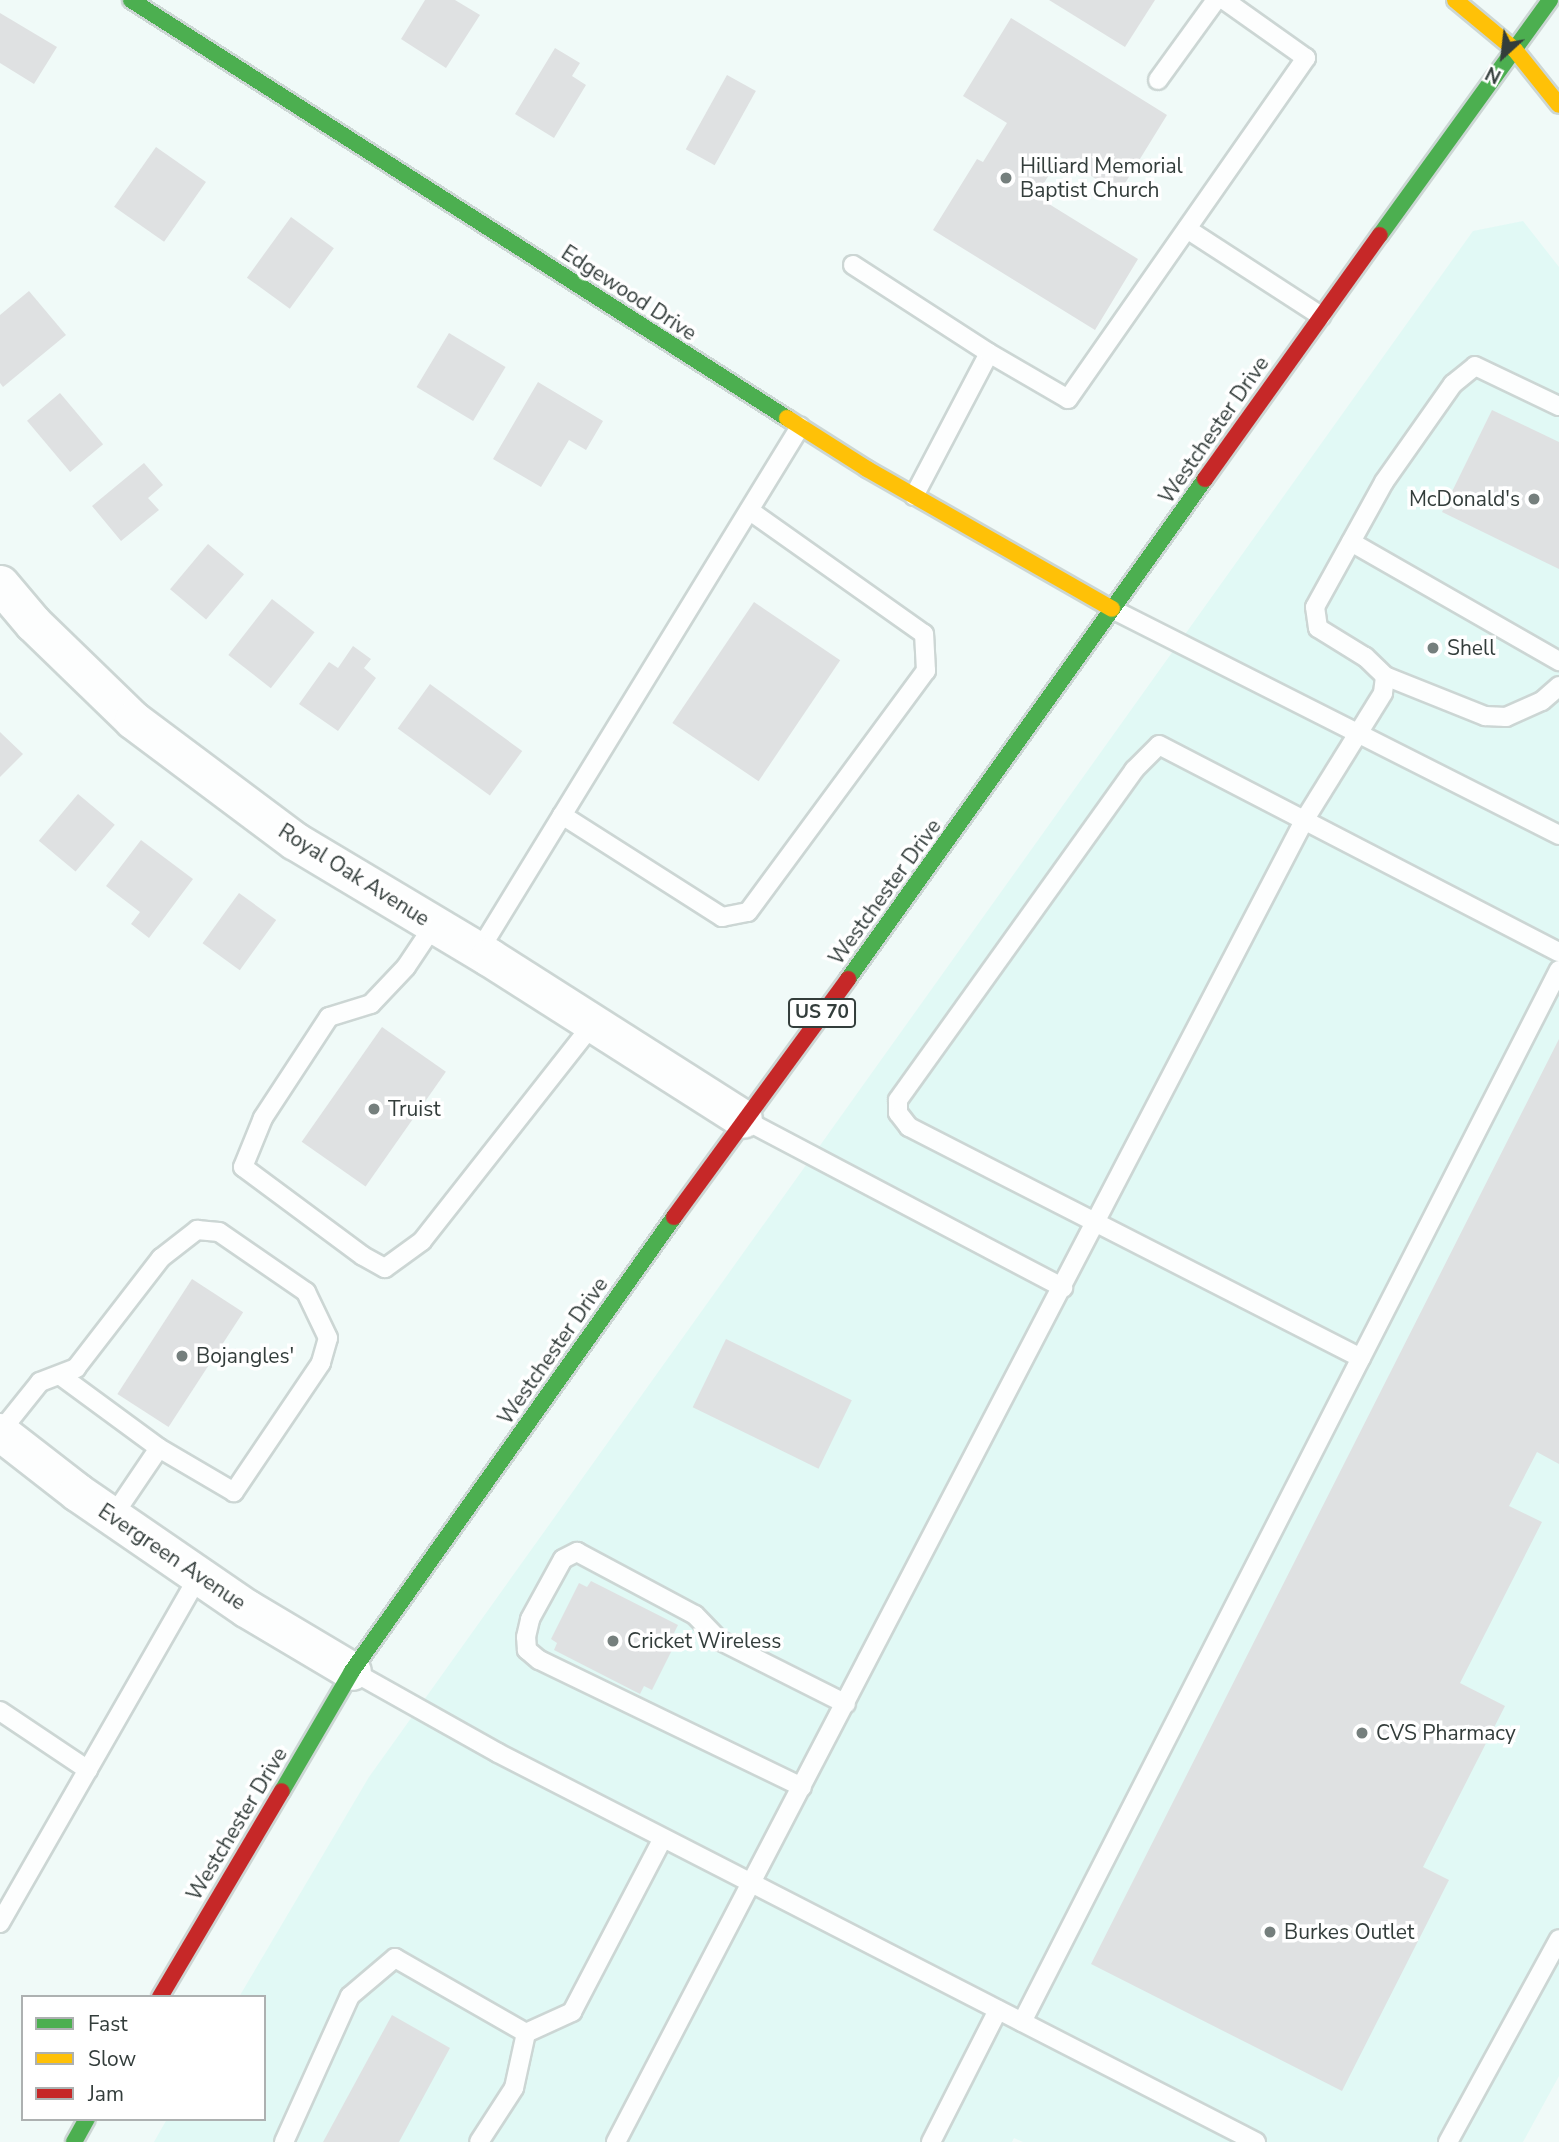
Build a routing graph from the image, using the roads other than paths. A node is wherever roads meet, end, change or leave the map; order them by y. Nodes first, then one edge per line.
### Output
1 (131, 0) edge
2 (1216, 0) edge
3 (1224, 0) edge
4 (1455, 0) edge
5 (1550, 0) edge
6 (1247, 7) edge
7 (1515, 50) junction
8 (1158, 80) dead end
9 (1559, 105) edge
10 (1187, 229) junction
11 (853, 265) dead end
12 (1321, 316) junction
13 (989, 353) junction
14 (1559, 406) edge
15 (800, 427) junction
16 (914, 496) junction
17 (749, 510) junction
18 (1351, 542) junction
19 (0, 584) edge
20 (1112, 609) junction
21 (1559, 661) edge
22 (1385, 676) junction
23 (1559, 687) edge
24 (1359, 736) junction
25 (562, 815) junction
26 (1306, 820) junction
27 (1559, 835) edge
28 (434, 925) junction
29 (479, 951) junction
30 (1559, 952) edge
31 (1559, 970) edge
32 (593, 1024) junction
33 (743, 1119) junction
34 (1097, 1223) junction
35 (1063, 1288) junction
36 (1361, 1357) junction
37 (61, 1376) junction
38 (0, 1432) edge
39 (159, 1448) junction
40 (113, 1516) junction
41 (199, 1576) junction
42 (352, 1671) junction
43 (846, 1704) junction
44 (0, 1711) edge
45 (88, 1770) junction
46 (803, 1787) junction
47 (663, 1838) junction
48 (752, 1884) junction
49 (0, 1923) edge
50 (1559, 1939) edge
51 (161, 1995) edge
52 (998, 2010) junction
53 (1023, 2022) junction
54 (526, 2033) junction
55 (86, 2121) edge
56 (74, 2142) edge
57 (284, 2142) edge
58 (480, 2142) edge
59 (616, 2142) edge
60 (931, 2142) edge
61 (1256, 2142) edge
62 (1448, 2142) edge

1 - 15 main road, Edgewood Drive
2 - 8 lane
3 - 6 lane
4 - 7 main road
5 - 7 main road, Westchester Drive / US 70
6 - 10 lane
7 - 9 main road
7 - 12 main road, Westchester Drive / US 70
10 - 12 lane
10 - 13 lane
11 - 13 lane
12 - 20 main road, Westchester Drive / US 70
13 - 16 lane
14 - 18 lane
15 - 16 main road, Edgewood Drive
15 - 17 lane
16 - 20 main road, Edgewood Drive
17 - 25 lane
17 - 25 lane
18 - 21 lane
18 - 22 lane
19 - 28 street, Royal Oak Avenue
20 - 24 lane
20 - 33 main road, Westchester Drive / US 70
22 - 23 lane
22 - 24 lane
24 - 26 lane
24 - 27 lane
25 - 29 lane
26 - 30 lane
26 - 34 lane
26 - 34 lane
28 - 29 street, Royal Oak Avenue
28 - 32 lane
29 - 32 street, Royal Oak Avenue
31 - 36 lane
32 - 33 street, Royal Oak Avenue
33 - 35 lane
33 - 42 main road, Westchester Drive / US 70
34 - 35 lane
34 - 36 lane
35 - 43 lane
36 - 53 lane
37 - 38 lane
37 - 39 lane
37 - 39 lane
38 - 40 street, Evergreen Avenue
39 - 40 lane
40 - 41 street, Evergreen Avenue
41 - 42 street, Evergreen Avenue
41 - 45 lane
42 - 47 lane
42 - 51 main road, Westchester Drive / US 70
43 - 46 lane
43 - 46 lane
44 - 45 lane
45 - 49 lane
46 - 48 lane
47 - 48 lane
47 - 54 lane
48 - 52 lane
48 - 59 lane
50 - 62 lane
52 - 53 lane
52 - 60 lane
53 - 61 lane
54 - 57 lane
54 - 58 lane
55 - 56 main road

